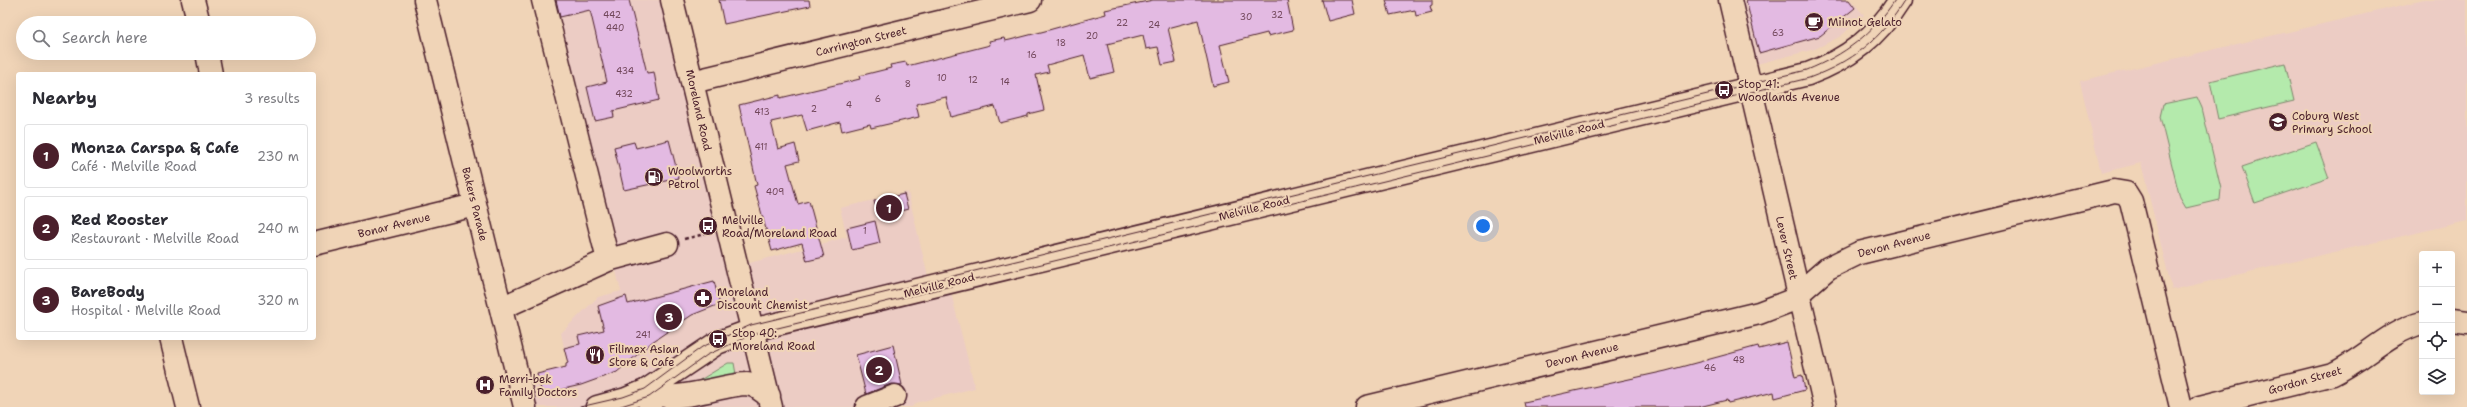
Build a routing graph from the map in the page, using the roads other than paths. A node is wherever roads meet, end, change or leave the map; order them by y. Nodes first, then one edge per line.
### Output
1 (193, 0) edge
2 (425, 0) edge
3 (543, 0) edge
4 (672, 0) edge
5 (1030, 0) edge
6 (1730, 0) edge
7 (1900, 0) edge
8 (197, 16) edge
9 (208, 60) edge
10 (211, 72) edge
11 (692, 82) junction
12 (1751, 88) junction
13 (475, 205) junction
14 (316, 244) edge
15 (667, 244) dead end
16 (608, 260) junction
17 (1798, 292) junction
18 (501, 308) junction
19 (2455, 320) edge
20 (2467, 322) edge
21 (2419, 324) edge
22 (752, 330) junction
23 (171, 340) edge
24 (896, 396) dead end
25 (648, 399) edge
26 (770, 401) edge
27 (188, 407) edge
28 (525, 407) edge
29 (597, 407) edge
30 (867, 407) edge
31 (1367, 407) edge
32 (1825, 407) edge
33 (2181, 407) edge
34 (2200, 407) edge

1 - 8 street
2 - 13 street, Bakers Parade
3 - 16 street
4 - 11 street, Moreland Road
5 - 11 street, Carrington Street
6 - 12 street, Lever Street
7 - 12 street, Melville Road
9 - 10 street
11 - 22 street, Moreland Road
12 - 17 street, Lever Street
12 - 22 street, Melville Road
13 - 14 street, Bonar Avenue
13 - 18 street, Bakers Parade
15 - 16 street
16 - 18 street
17 - 31 street, Devon Avenue
17 - 32 street, Lever Street
17 - 33 street, Devon Avenue
18 - 28 street, Bakers Parade
19 - 20 street
21 - 34 street, Gordon Street
22 - 25 street, Melville Road
22 - 26 street, Moreland Road
23 - 27 street
24 - 30 street
25 - 26 street
25 - 29 street, Melville Road

